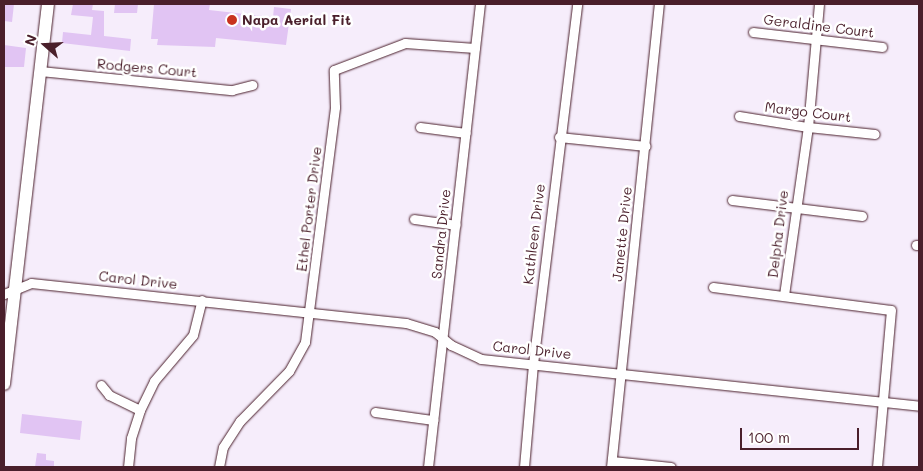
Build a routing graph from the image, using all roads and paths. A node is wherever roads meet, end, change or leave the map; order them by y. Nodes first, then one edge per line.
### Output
1 (48, 4) edge
2 (480, 4) edge
3 (577, 4) edge
4 (659, 4) edge
5 (819, 4) edge
6 (753, 32) dead end
7 (817, 38) junction
8 (882, 47) dead end
9 (475, 48) junction
10 (40, 71) junction
11 (252, 85) dead end
12 (738, 116) dead end
13 (420, 127) dead end
14 (808, 128) junction
15 (466, 133) junction
16 (875, 134) dead end
17 (559, 137) junction
18 (646, 146) junction
19 (732, 200) dead end
20 (795, 209) junction
21 (862, 216) dead end
22 (414, 220) dead end
23 (456, 225) junction
24 (714, 287) dead end
25 (9, 292) edge
26 (784, 295) junction
27 (202, 300) junction
28 (309, 312) junction
29 (443, 338) junction
30 (533, 364) junction
31 (621, 373) junction
32 (4, 384) edge
33 (101, 385) dead end
34 (883, 402) junction
35 (919, 406) edge
36 (140, 410) junction
37 (375, 412) dead end
38 (433, 420) junction
39 (611, 464) edge
40 (128, 467) edge
41 (219, 467) edge
42 (428, 467) edge
43 (524, 467) edge
44 (671, 467) edge
45 (877, 467) edge

1 - 10 main road
2 - 9 street, Sandra Drive
3 - 17 street, Kathleen Drive
4 - 18 street, Janette Drive
5 - 7 street, Delpha Drive
6 - 7 street, Geraldine Court
7 - 8 street, Geraldine Court
7 - 14 street, Delpha Drive
9 - 15 street, Sandra Drive
9 - 28 street, Ethel Porter Drive
10 - 11 street, Rodgers Court
10 - 25 main road
12 - 14 street, Margo Court
13 - 15 street
14 - 16 street, Margo Court
14 - 20 street, Delpha Drive
15 - 23 street, Sandra Drive
17 - 18 street
17 - 30 street, Kathleen Drive
18 - 31 street, Janette Drive
19 - 20 street
20 - 21 street
20 - 26 street, Delpha Drive
22 - 23 street
23 - 29 street, Sandra Drive
24 - 26 street
25 - 27 street, Carol Drive
25 - 32 main road
26 - 34 street, Delpha Drive
27 - 28 street, Carol Drive
27 - 36 street
28 - 29 street, Carol Drive
28 - 41 street, Ethel Porter Drive
29 - 30 street, Carol Drive
29 - 38 street, Sandra Drive
30 - 31 street, Carol Drive
30 - 43 street, Kathleen Drive
31 - 34 street, Carol Drive
31 - 39 street, Janette Drive
33 - 36 street
34 - 35 street, Carol Drive
34 - 45 street, Delpha Drive
36 - 40 street
37 - 38 street
38 - 42 street, Sandra Drive
39 - 44 street

